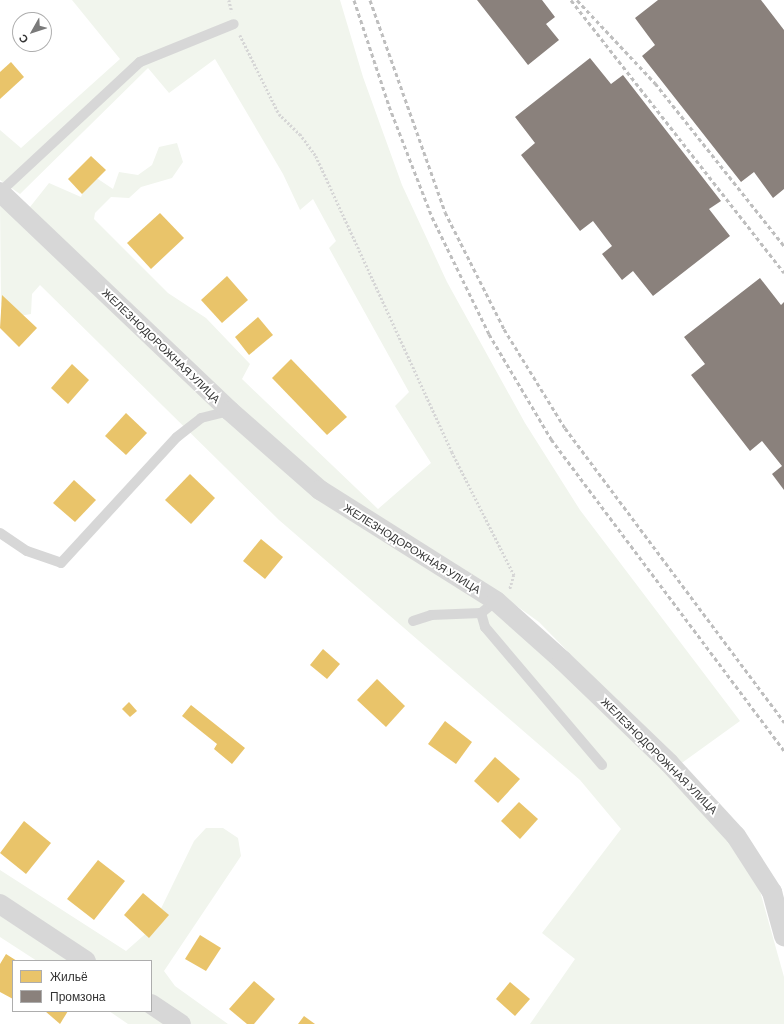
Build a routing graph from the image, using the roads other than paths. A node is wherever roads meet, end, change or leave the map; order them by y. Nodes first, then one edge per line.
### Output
1 (234, 24) road end
2 (0, 192) edge
3 (230, 412) junction
4 (0, 533) edge
5 (489, 607) junction
6 (413, 621) dead end
7 (602, 765) dead end
8 (0, 904) edge
9 (784, 936) edge
10 (84, 960) edge
11 (152, 1005) edge
12 (181, 1024) edge

1 - 2 lane
2 - 3 street, ЖЕЛЕЗНОДОРОЖНАЯ УЛИЦА
3 - 4 lane
3 - 5 street, ЖЕЛЕЗНОДОРОЖНАЯ УЛИЦА
5 - 6 lane
5 - 7 lane
5 - 9 street, ЖЕЛЕЗНОДОРОЖНАЯ УЛИЦА
8 - 10 street
11 - 12 street

